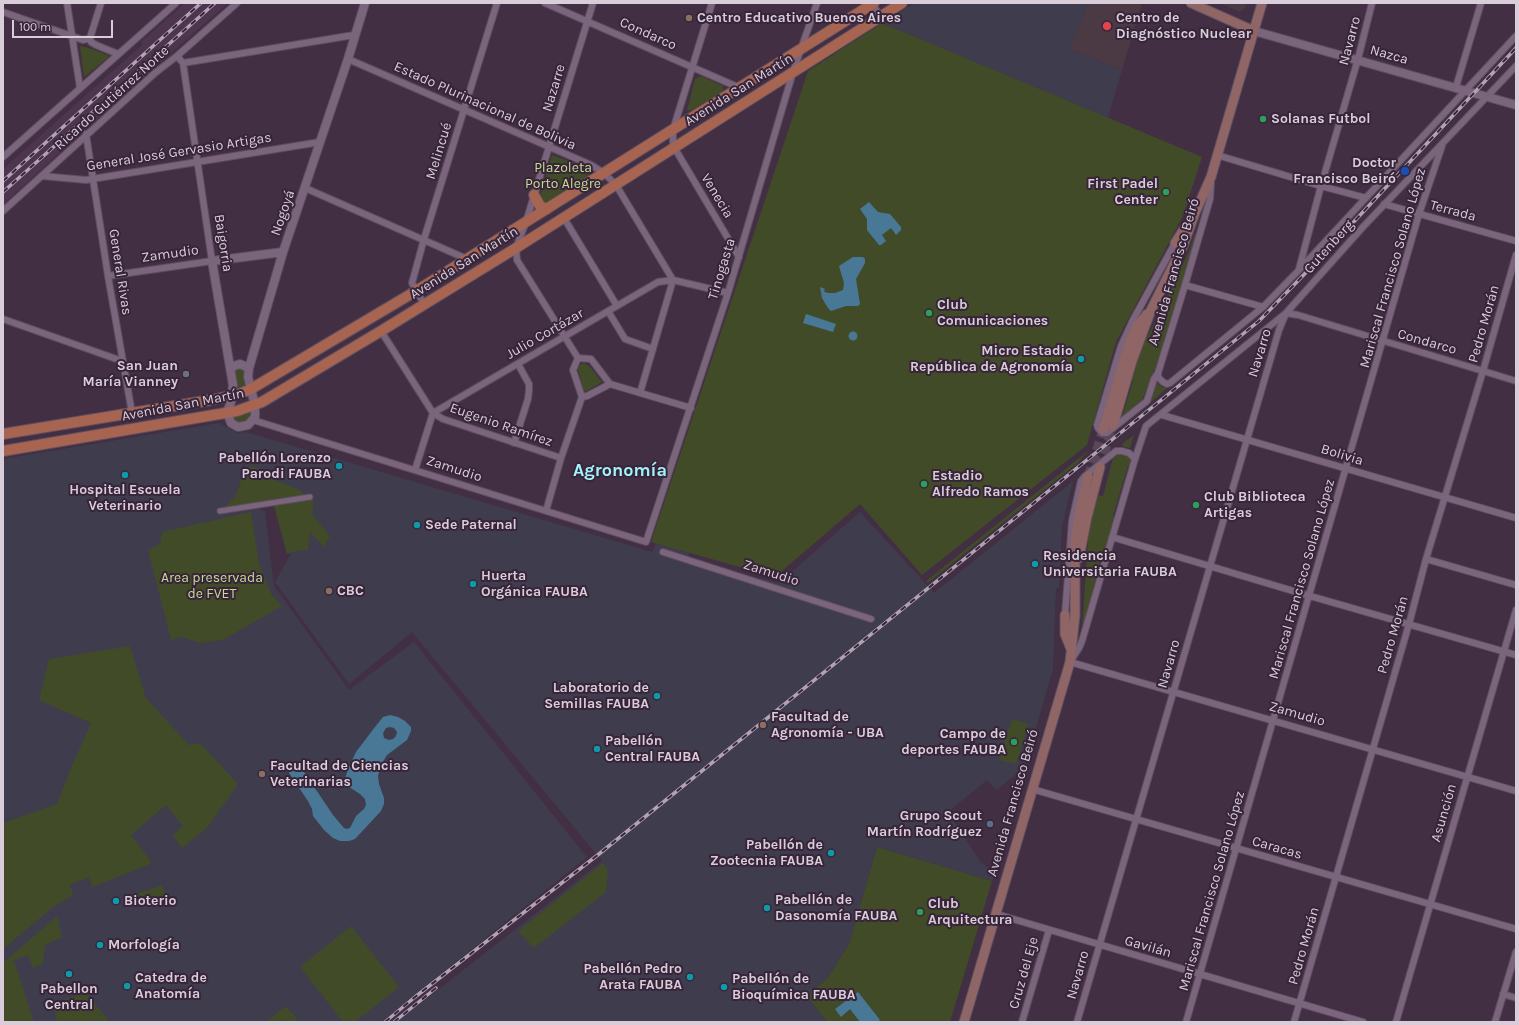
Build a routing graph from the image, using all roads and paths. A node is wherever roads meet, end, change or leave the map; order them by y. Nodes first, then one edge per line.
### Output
1 (66, 3) edge
2 (101, 3) edge
3 (176, 3) edge
4 (237, 3) edge
5 (364, 3) edge
6 (497, 3) edge
7 (546, 3) edge
8 (593, 3) edge
9 (712, 3) edge
10 (817, 3) edge
11 (872, 3) edge
12 (902, 3) edge
13 (1191, 3) edge
14 (1262, 3) edge
15 (1372, 3) edge
16 (1481, 3) edge
17 (3, 12) edge
18 (881, 17) junction
19 (587, 21) junction
20 (1254, 31) junction
21 (354, 35) junction
22 (71, 36) junction
23 (1516, 36) edge
24 (90, 38) junction
25 (802, 49) junction
26 (118, 54) junction
27 (177, 56) junction
28 (348, 59) junction
29 (1358, 59) junction
30 (183, 63) junction
31 (1516, 66) edge
32 (693, 67) junction
33 (793, 72) junction
34 (80, 88) junction
35 (740, 88) junction
36 (1456, 88) junction
37 (1465, 90) junction
38 (1487, 97) junction
39 (1516, 105) edge
40 (464, 111) junction
41 (673, 130) junction
42 (86, 134) junction
43 (320, 142) junction
44 (1443, 144) junction
45 (548, 148) junction
46 (674, 148) junction
47 (1217, 155) junction
48 (3, 157) edge
49 (198, 161) junction
50 (604, 174) junction
51 (42, 176) junction
52 (1211, 177) junction
53 (93, 179) junction
54 (616, 185) junction
55 (1321, 186) junction
56 (305, 188) junction
57 (534, 196) junction
58 (1366, 198) junction
59 (1384, 204) junction
60 (547, 209) junction
61 (3, 211) edge
62 (1195, 213) junction
63 (1419, 214) junction
64 (564, 218) junction
65 (526, 222) junction
66 (424, 240) junction
67 (1516, 241) edge
68 (1175, 243) joint
69 (516, 248) junction
70 (283, 252) junction
71 (1516, 255) edge
72 (739, 257) junction
73 (467, 259) junction
74 (212, 261) junction
75 (1299, 270) junction
76 (108, 276) junction
77 (673, 280) junction
78 (1185, 285) junction
79 (416, 292) junction
80 (728, 293) junction
81 (424, 304) junction
82 (617, 306) junction
83 (1263, 306) junction
84 (1151, 310) junction
85 (608, 311) junction
86 (1286, 313) junction
87 (3, 319) edge
88 (381, 331) junction
89 (564, 336) junction
90 (1384, 342) junction
91 (653, 349) junction
92 (578, 358) junction
93 (122, 361) junction
94 (518, 364) junction
95 (249, 368) junction
96 (231, 369) junction
97 (1483, 371) junction
98 (1158, 373) junction
99 (1516, 381) edge
100 (610, 384) junction
101 (251, 389) junction
102 (640, 393) junction
103 (232, 396) junction
104 (582, 396) junction
105 (255, 405) junction
106 (691, 408) junction
107 (132, 412) junction
108 (227, 412) junction
109 (433, 413) junction
110 (1162, 415) junction
111 (253, 420) junction
112 (1113, 426) tunnel mouth
113 (1145, 429) joint
114 (1103, 430) tunnel mouth
115 (3, 434) edge
116 (1247, 439) junction
117 (514, 443) junction
118 (3, 451) edge
119 (561, 458) junction
120 (1135, 459) junction
121 (1100, 467) tunnel mouth
122 (1346, 469) junction
123 (415, 470) junction
124 (1088, 476) tunnel mouth
125 (310, 497) dead end
126 (1445, 497) junction
127 (220, 511) dead end
128 (546, 512) junction
129 (1516, 518) edge
130 (1112, 537) junction
131 (646, 542) joint
132 (663, 552) dead end
133 (1426, 559) junction
134 (1210, 566) junction
135 (1075, 575) junction
136 (1516, 585) edge
137 (1310, 596) junction
138 (1516, 610) edge
139 (1065, 614) joint
140 (872, 619) dead end
141 (1409, 624) junction
142 (1072, 650) junction
143 (1504, 651) junction
144 (1516, 655) edge
145 (1070, 662) junction
146 (1173, 692) junction
147 (1274, 720) junction
148 (1373, 750) junction
149 (1467, 778) junction
150 (1032, 789) junction
151 (1516, 791) edge
152 (1136, 819) junction
153 (1237, 849) junction
154 (1336, 877) junction
155 (1430, 904) junction
156 (996, 914) junction
157 (1516, 929) edge
158 (1049, 930) junction
159 (1100, 945) junction
160 (1516, 952) edge
161 (1200, 974) junction
162 (1503, 994) junction
163 (1516, 998) edge
164 (1300, 1004) junction
165 (964, 1022) edge
166 (1022, 1022) edge
167 (1077, 1022) edge
168 (1186, 1022) edge
169 (1294, 1022) edge
170 (1363, 1022) edge
171 (1396, 1022) edge
172 (1495, 1022) edge

1 - 22 street
2 - 24 street
3 - 26 street
4 - 27 street, Ricardo Gutiérrez Norte
5 - 21 street, Nogoyá
6 - 40 street, Melincué
7 - 19 street, Condarco
8 - 19 street, Nazarre
9 - 32 street
10 - 25 street, Tinogasta
11 - 18 street
11 - 25 main road, Avenida San Martín
12 - 18 main road, Avenida San Martín
13 - 20 main road
14 - 20 main road, Avenida Francisco Beiró
15 - 29 street, Navarro
16 - 36 street
17 - 22 street
18 - 33 main road, Avenida San Martín
19 - 32 street, Condarco
19 - 45 street, Nazarre
20 - 29 street, Nazca
20 - 47 main road, Avenida Francisco Beiró
21 - 28 street, Nogoyá
21 - 30 street
22 - 24 street
22 - 34 street
23 - 37 street, Gutenberg
24 - 26 street
25 - 33 street, Tinogasta
25 - 35 main road, Avenida San Martín
26 - 34 street
27 - 30 street
27 - 42 street, Ricardo Gutiérrez Norte
28 - 40 street, Estado Plurinacional de Bolivia
28 - 43 street, Nogoyá
29 - 36 street, Nazca
29 - 55 street, Navarro
30 - 49 street, Baigorria
31 - 38 street, Gutenberg
32 - 35 street, Condarco
32 - 41 street
33 - 46 main road, Avenida San Martín
33 - 72 street, Tinogasta
34 - 48 street
35 - 41 main road, Avenida San Martín
36 - 37 street, Nazca
37 - 38 street, Nazca
37 - 58 street, Gutenberg
38 - 39 street, Nazca
38 - 44 street, Gutenberg
40 - 45 street, Estado Plurinacional de Bolivia
40 - 66 street, Melincué
41 - 46 street
41 - 50 main road, Avenida San Martín
42 - 51 street, Ricardo Gutiérrez Norte
42 - 53 street, General Rivas
43 - 49 street, General José Gervasio Artigas
43 - 56 street, Nogoyá
44 - 59 street, Gutenberg
44 - 63 street, Mariscal Francisco Solano López
45 - 50 street, Estado Plurinacional de Bolivia
45 - 57 street, Nazarre
46 - 54 main road, Avenida San Martín
46 - 72 street, Venecia
47 - 52 main road, Avenida Francisco Beiró
47 - 55 street
49 - 53 street, General José Gervasio Artigas
49 - 74 street, Baigorria
50 - 54 street, Estado Plurinacional de Bolivia
50 - 60 main road, Avenida San Martín
51 - 53 street, General José Gervasio Artigas
51 - 61 street, Ricardo Gutiérrez Norte
52 - 62 main road, Avenida Francisco Beiró
52 - 78 street, Avenida Francisco Beiró
53 - 76 street, General Rivas
54 - 64 main road, Avenida San Martín
54 - 77 street, Estado Plurinacional de Bolivia
55 - 58 street
55 - 75 street, Navarro
56 - 66 street
56 - 70 street, Nogoyá
57 - 60 main road
57 - 65 street, Nazarre
58 - 75 street, Gutenberg
59 - 63 street, Terrada
59 - 86 street, Gutenberg
60 - 65 main road, Avenida San Martín
62 - 68 main road
62 - 84 main road
63 - 67 street, Terrada
63 - 90 street, Mariscal Francisco Solano López
64 - 69 main road, Avenida San Martín
64 - 82 street
65 - 69 street, Nazarre
65 - 73 main road, Avenida San Martín
66 - 73 street
66 - 79 street, Melincué
68 - 98 street, Avenida Francisco Beiró
69 - 81 main road, Avenida San Martín
69 - 89 street
70 - 74 street, Zamudio
70 - 95 street, Nogoyá
71 - 97 street, Pedro Morán
72 - 80 street, Tinogasta
73 - 79 main road, Avenida San Martín
74 - 76 street, Zamudio
74 - 96 street, Baigorria
75 - 83 street, Gutenberg
76 - 93 street, General Rivas
77 - 80 street, Julio Cortázar
77 - 82 street, Julio Cortázar
77 - 91 street
78 - 83 street
78 - 98 street, Avenida Francisco Beiró
79 - 81 street, Melincué
79 - 101 main road, Avenida San Martín
80 - 106 street, Tinogasta
81 - 88 main road, Avenida San Martín
82 - 85 street, Julio Cortázar
83 - 98 street, Gutenberg
84 - 112 main road
84 - 114 main road
85 - 89 street, Julio Cortázar
85 - 91 street
86 - 90 street, Condarco
86 - 110 street, Gutenberg
86 - 116 street, Navarro
87 - 93 street
88 - 105 main road, Avenida San Martín
88 - 109 street
89 - 92 street
89 - 94 street, Julio Cortázar
90 - 97 street, Condarco
90 - 122 street, Mariscal Francisco Solano López
91 - 102 street
92 - 100 street
92 - 104 street
93 - 107 street, General Rivas
94 - 109 street, Julio Cortázar
94 - 117 street
95 - 96 street
95 - 101 street, Nogoyá
96 - 103 street, Baigorria
97 - 99 street, Condarco
97 - 126 street, Pedro Morán
100 - 102 street
100 - 104 street
101 - 103 main road, Avenida San Martín
101 - 105 street, Nogoyá
102 - 106 street
103 - 107 main road, Avenida San Martín
103 - 108 street, Baigorria
104 - 119 street
105 - 108 main road, Avenida San Martín
105 - 111 street, Nogoyá
106 - 131 street, Tinogasta
107 - 115 main road, Avenida San Martín
108 - 111 street
108 - 118 main road, Avenida San Martín
109 - 117 street, Eugenio Ramírez
109 - 123 street
110 - 113 street, Gutenberg
110 - 116 street, Bolivia
111 - 123 street, Zamudio
113 - 120 street, Avenida Francisco Beiró
116 - 122 street, Bolivia
116 - 134 street, Navarro
117 - 119 street, Eugenio Ramírez
119 - 128 street
120 - 130 street, Avenida Francisco Beiró
120 - 139 street
121 - 135 main road
122 - 126 street, Bolivia
122 - 137 street, Mariscal Francisco Solano López
123 - 128 street, Zamudio
124 - 135 main road
125 - 127 street
126 - 129 street, Bolivia
126 - 133 street, Pedro Morán
128 - 131 street, Zamudio
130 - 134 street
130 - 145 street, Avenida Francisco Beiró
132 - 140 street, Zamudio
133 - 136 street
133 - 141 street, Pedro Morán
134 - 137 street
134 - 146 street, Navarro
135 - 142 main road, Avenida Francisco Beiró
137 - 141 street
137 - 147 street, Mariscal Francisco Solano López
138 - 143 street, Asunción
139 - 142 main road
141 - 143 street
141 - 148 street, Pedro Morán
142 - 145 main road, Avenida Francisco Beiró
143 - 144 street
143 - 149 street, Asunción
145 - 146 street, Zamudio
145 - 150 main road, Avenida Francisco Beiró
146 - 147 street, Zamudio
146 - 152 street, Navarro
147 - 148 street, Zamudio
147 - 153 street, Mariscal Francisco Solano López
148 - 149 street, Zamudio
148 - 154 street, Pedro Morán
149 - 151 street, Zamudio
149 - 155 street, Asunción
150 - 152 street, Caracas
150 - 156 main road, Avenida Francisco Beiró
152 - 153 street, Caracas
152 - 159 street, Navarro
153 - 154 street, Caracas
153 - 161 street, Mariscal Francisco Solano López
154 - 155 street, Caracas
154 - 164 street, Pedro Morán
155 - 157 street, Caracas
155 - 171 street, Asunción
156 - 158 street, Gavilán
156 - 165 main road, Avenida Francisco Beiró
158 - 159 street, Gavilán
158 - 166 street, Cruz del Eje
159 - 161 street, Gavilán
159 - 167 street, Navarro
160 - 162 street
161 - 164 street, Gavilán
161 - 168 street, Mariscal Francisco Solano López
162 - 163 street
162 - 172 street
164 - 169 street, Pedro Morán
164 - 170 street, Gavilán

